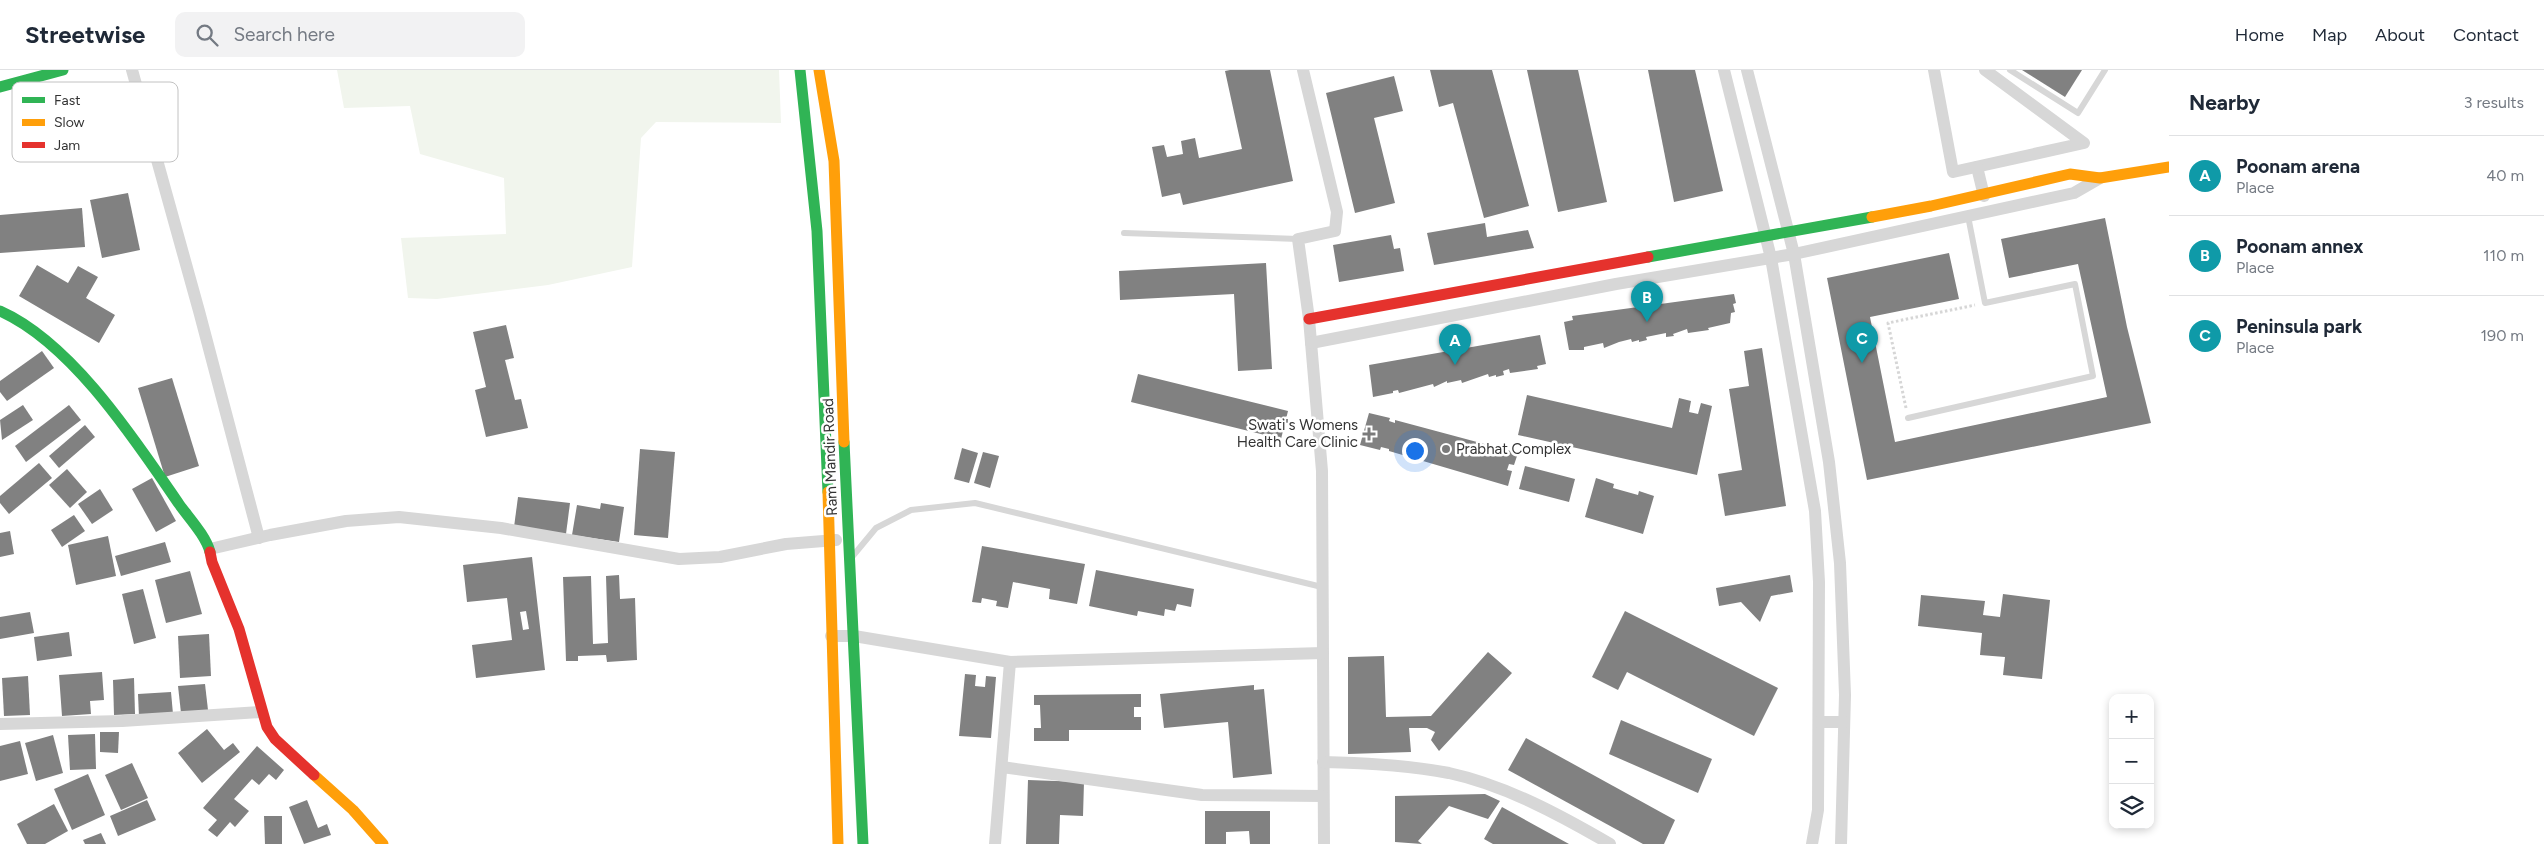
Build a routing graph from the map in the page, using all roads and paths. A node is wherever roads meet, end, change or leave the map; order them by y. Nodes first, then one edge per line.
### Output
1 (63, 70) edge
2 (800, 70) edge
3 (819, 70) edge
4 (1302, 70) edge
5 (1724, 70) edge
6 (1747, 70) edge
7 (1934, 70) edge
8 (1985, 70) edge
9 (2010, 70) edge
10 (2105, 70) edge
11 (19, 82) edge
12 (158, 162) edge
13 (2169, 167) edge
14 (1977, 168) junction
15 (2100, 178) junction
16 (1984, 196) junction
17 (1968, 216) junction
18 (1790, 232) junction
19 (1124, 233) dead end
20 (1766, 236) junction
21 (1298, 239) junction
22 (1794, 254) junction
23 (1771, 258) junction
24 (1985, 303) junction
25 (0, 311) edge
26 (1309, 319) junction
27 (1311, 343) junction
28 (1908, 418) joint
29 (259, 538) junction
30 (848, 539) junction
31 (830, 540) junction
32 (210, 549) junction
33 (850, 560) junction
34 (1322, 587) junction
35 (1842, 607) junction
36 (1819, 608) junction
37 (831, 636) junction
38 (854, 636) junction
39 (1323, 653) junction
40 (1010, 662) junction
41 (261, 712) junction
42 (1819, 722) junction
43 (1844, 722) junction
44 (0, 724) edge
45 (1323, 762) junction
46 (1002, 768) junction
47 (1323, 796) junction
48 (383, 844) edge
49 (838, 844) edge
50 (863, 844) edge
51 (995, 844) edge
52 (1324, 844) edge
53 (1610, 844) edge
54 (1812, 844) edge
55 (1841, 844) edge

1 - 11 street
2 - 31 street
3 - 30 street, Ram Mandir Road
4 - 21 street
5 - 20 street
6 - 18 street
7 - 14 street
8 - 14 street
9 - 10 lane
12 - 29 street
13 - 15 street
14 - 16 street
15 - 16 street
15 - 17 street
16 - 18 street
17 - 22 street
17 - 24 lane
18 - 20 street
18 - 22 street
19 - 21 lane
20 - 23 street
20 - 26 street
21 - 26 street
22 - 23 street
22 - 35 street
23 - 27 street
23 - 36 street
24 - 28 path
24 - 28 lane
25 - 32 street
26 - 27 street
27 - 34 street
29 - 31 street
29 - 32 street
30 - 31 street
30 - 33 street, Ram Mandir Road
31 - 37 street
32 - 41 street
33 - 34 lane
33 - 38 street, Ram Mandir Road
34 - 39 street
35 - 36 street
35 - 43 street
36 - 42 street
37 - 38 street
37 - 49 street
38 - 40 street
38 - 50 street, Ram Mandir Road
39 - 40 street
39 - 45 street
40 - 46 street
41 - 44 street
41 - 48 street
42 - 43 street
42 - 54 street
43 - 55 street
45 - 47 street
45 - 53 street
46 - 47 street
46 - 51 street
47 - 52 street

